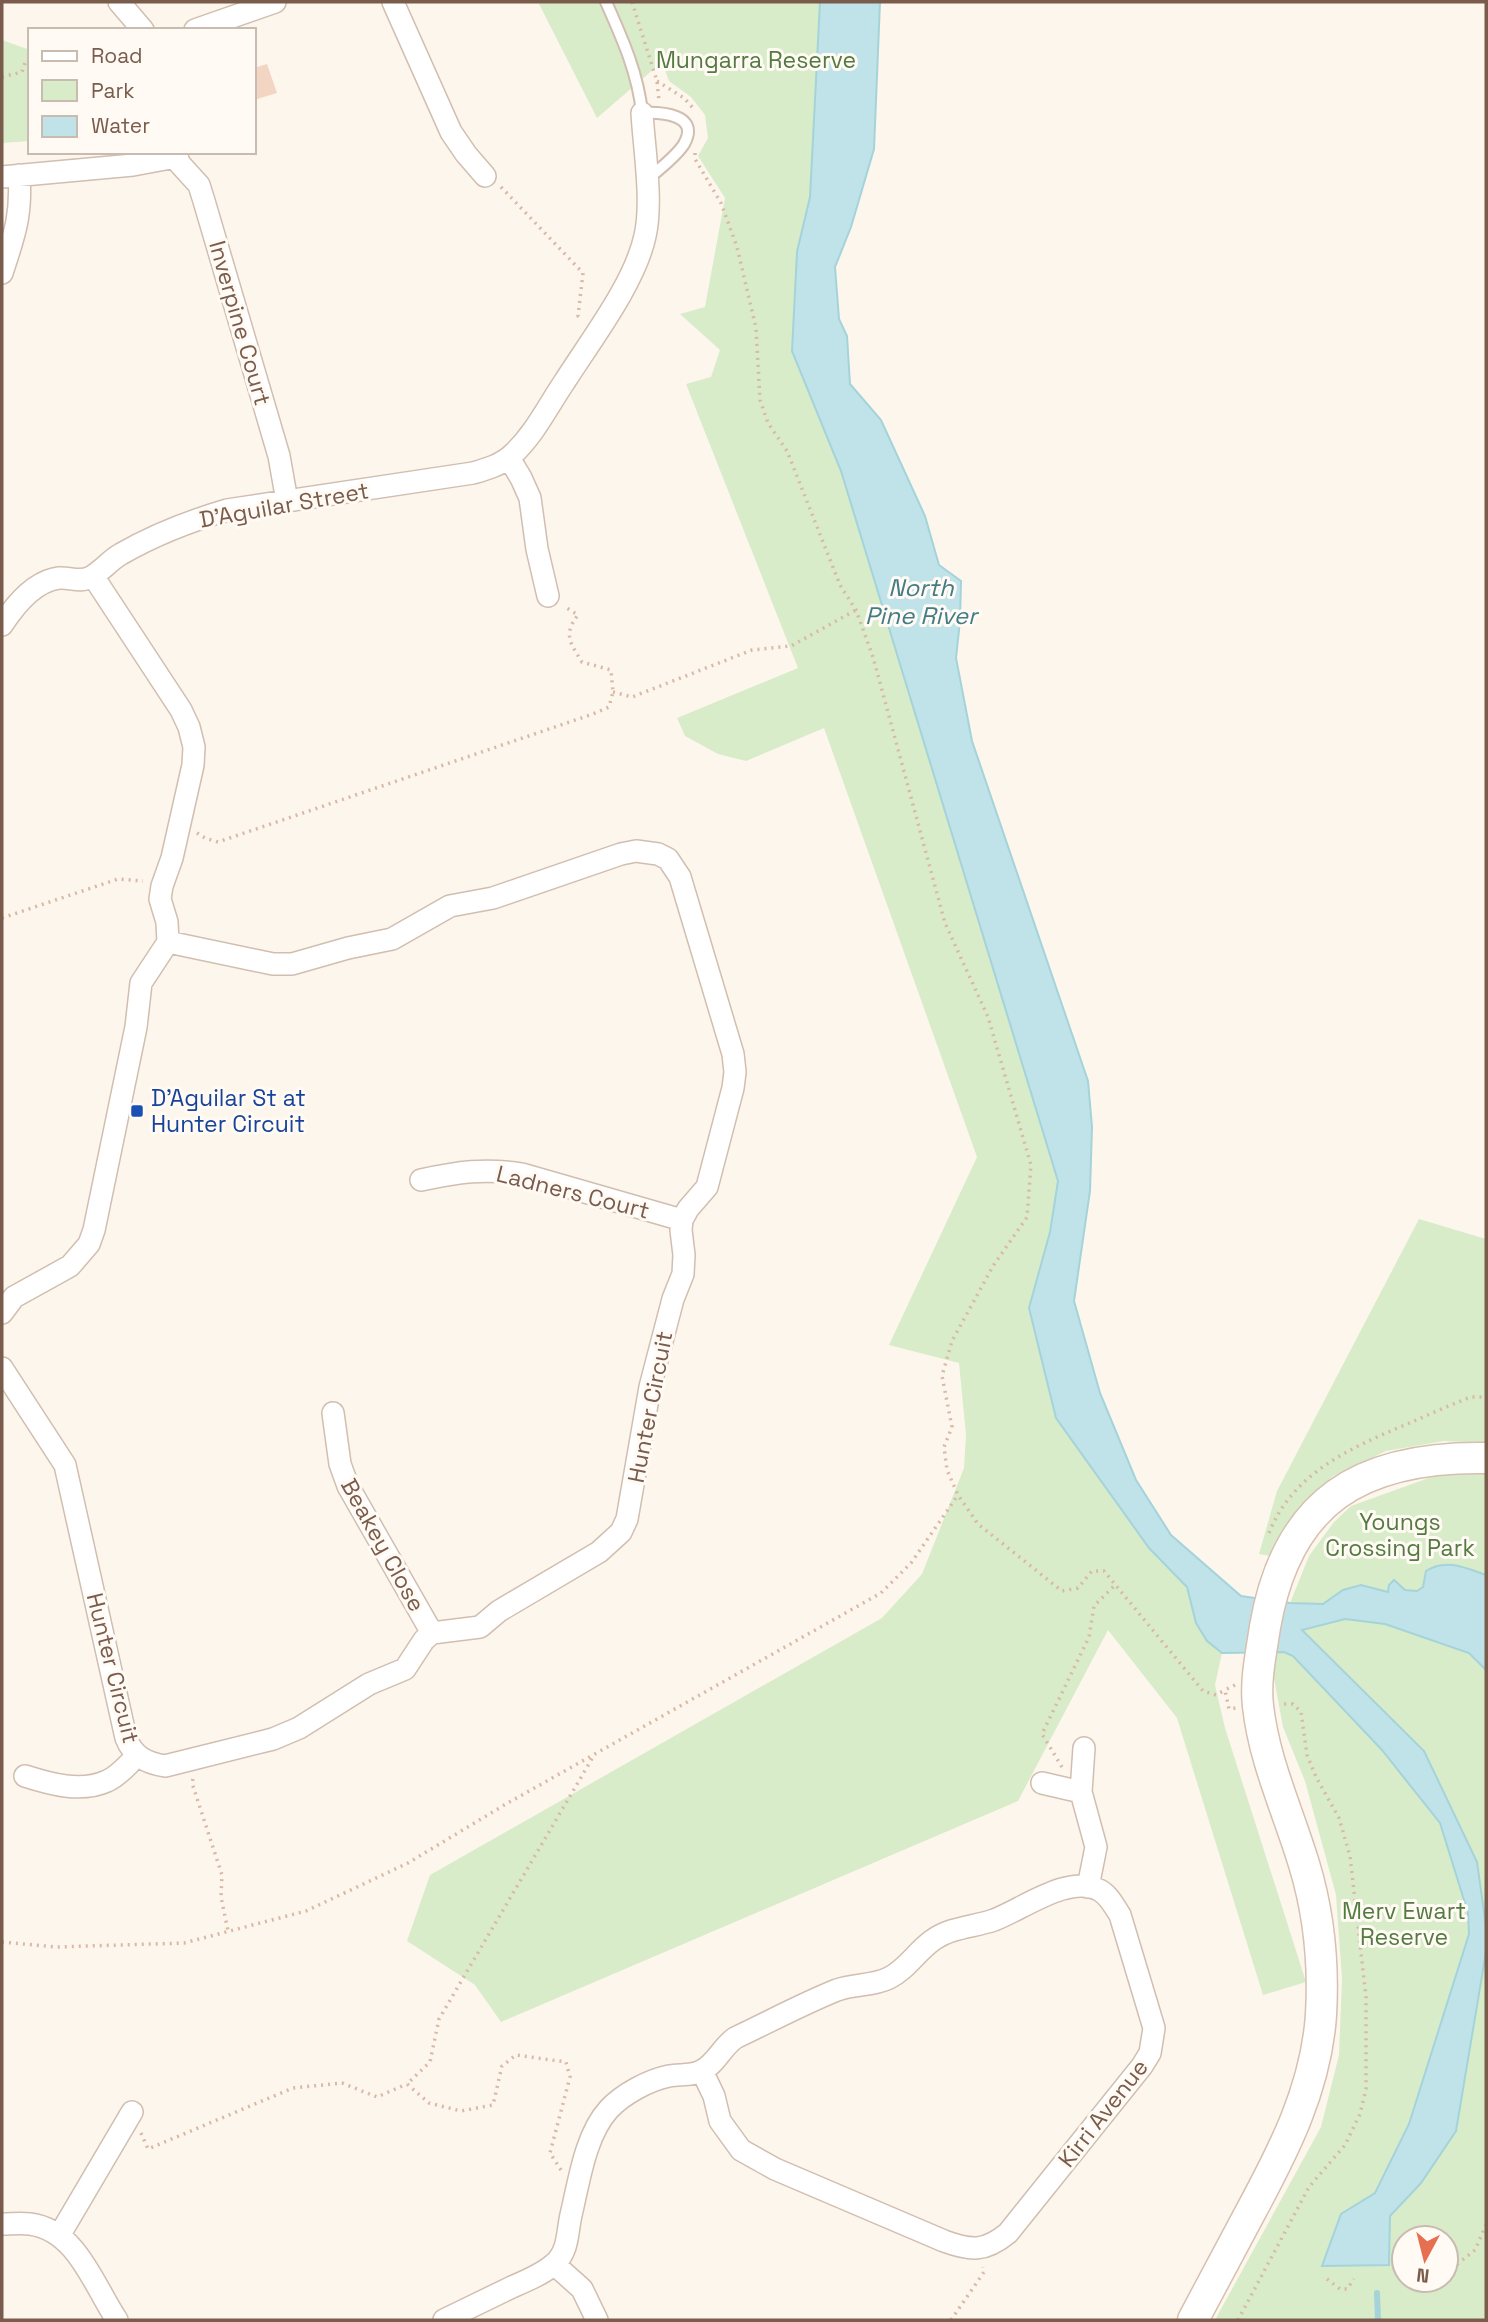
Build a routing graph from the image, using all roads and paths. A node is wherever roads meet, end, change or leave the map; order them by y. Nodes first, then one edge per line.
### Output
1 (118, 2) edge
2 (275, 2) edge
3 (393, 2) edge
4 (606, 2) edge
5 (632, 2) edge
6 (141, 28) edge
7 (201, 28) edge
8 (28, 60) edge
9 (2, 77) edge
10 (651, 113) junction
11 (176, 155) edge
12 (686, 167) dead end
13 (11, 176) edge
14 (485, 176) joint
15 (646, 181) junction
16 (2, 273) edge
17 (598, 328) junction
18 (509, 458) junction
19 (287, 502) junction
20 (93, 576) junction
21 (548, 596) joint
22 (856, 610) junction
23 (2, 625) edge
24 (613, 692) junction
25 (180, 827) junction
26 (162, 886) junction
27 (2, 918) edge
28 (168, 942) junction
29 (421, 1180) dead end
30 (682, 1220) junction
31 (2, 1313) edge
32 (2, 1368) edge
33 (333, 1413) dead end
34 (1486, 1458) edge
35 (958, 1494) junction
36 (1115, 1584) junction
37 (432, 1633) junction
38 (1226, 1690) dead end
39 (1084, 1748) dead end
40 (594, 1755) junction
41 (137, 1756) junction
42 (193, 1759) junction
43 (24, 1776) dead end
44 (1042, 1783) dead end
45 (1081, 1792) junction
46 (1088, 1887) junction
47 (228, 1931) junction
48 (2, 1942) edge
49 (702, 2071) junction
50 (407, 2084) junction
51 (132, 2112) joint
52 (559, 2180) dead end
53 (2, 2224) edge
54 (1486, 2225) edge
55 (59, 2236) junction
56 (980, 2248) junction
57 (1460, 2261) edge
58 (554, 2264) junction
59 (1327, 2278) dead end
60 (1354, 2279) dead end
61 (117, 2320) edge
62 (444, 2320) edge
63 (597, 2320) edge
64 (951, 2320) edge
65 (1193, 2320) edge

1 - 6 street
2 - 7 street
3 - 14 street
4 - 10 lane
5 - 10 path
8 - 9 path
10 - 15 street, D'Aguilar Street
10 - 15 lane
11 - 13 street
11 - 19 street, Inverpine Court
12 - 22 path
13 - 16 street
14 - 17 path
15 - 17 street, D'Aguilar Street
17 - 18 street, D'Aguilar Street
18 - 19 street, D'Aguilar Street
18 - 21 street
19 - 20 street, D'Aguilar Street
20 - 23 street
20 - 25 street
21 - 24 path
22 - 24 path
22 - 35 path
24 - 25 path
25 - 26 street
26 - 27 path
26 - 28 street
28 - 30 street
28 - 31 street
29 - 30 street, Ladners Court
30 - 37 street, Hunter Circuit
32 - 41 street, Hunter Circuit
33 - 37 street, Beakey Close
34 - 65 main road
35 - 36 path
35 - 40 path
36 - 38 path
36 - 45 path
37 - 42 street, Hunter Circuit
39 - 45 street
40 - 47 path
40 - 50 path
41 - 42 street, Hunter Circuit
41 - 43 street
42 - 47 path
44 - 45 street
45 - 46 street
46 - 49 street
46 - 56 street, Kirri Avenue
47 - 48 path
49 - 56 street
49 - 58 street
50 - 51 path
50 - 52 path
51 - 55 street
53 - 55 street
54 - 57 path
55 - 61 street
56 - 64 path
58 - 62 street
58 - 63 street
59 - 60 path

